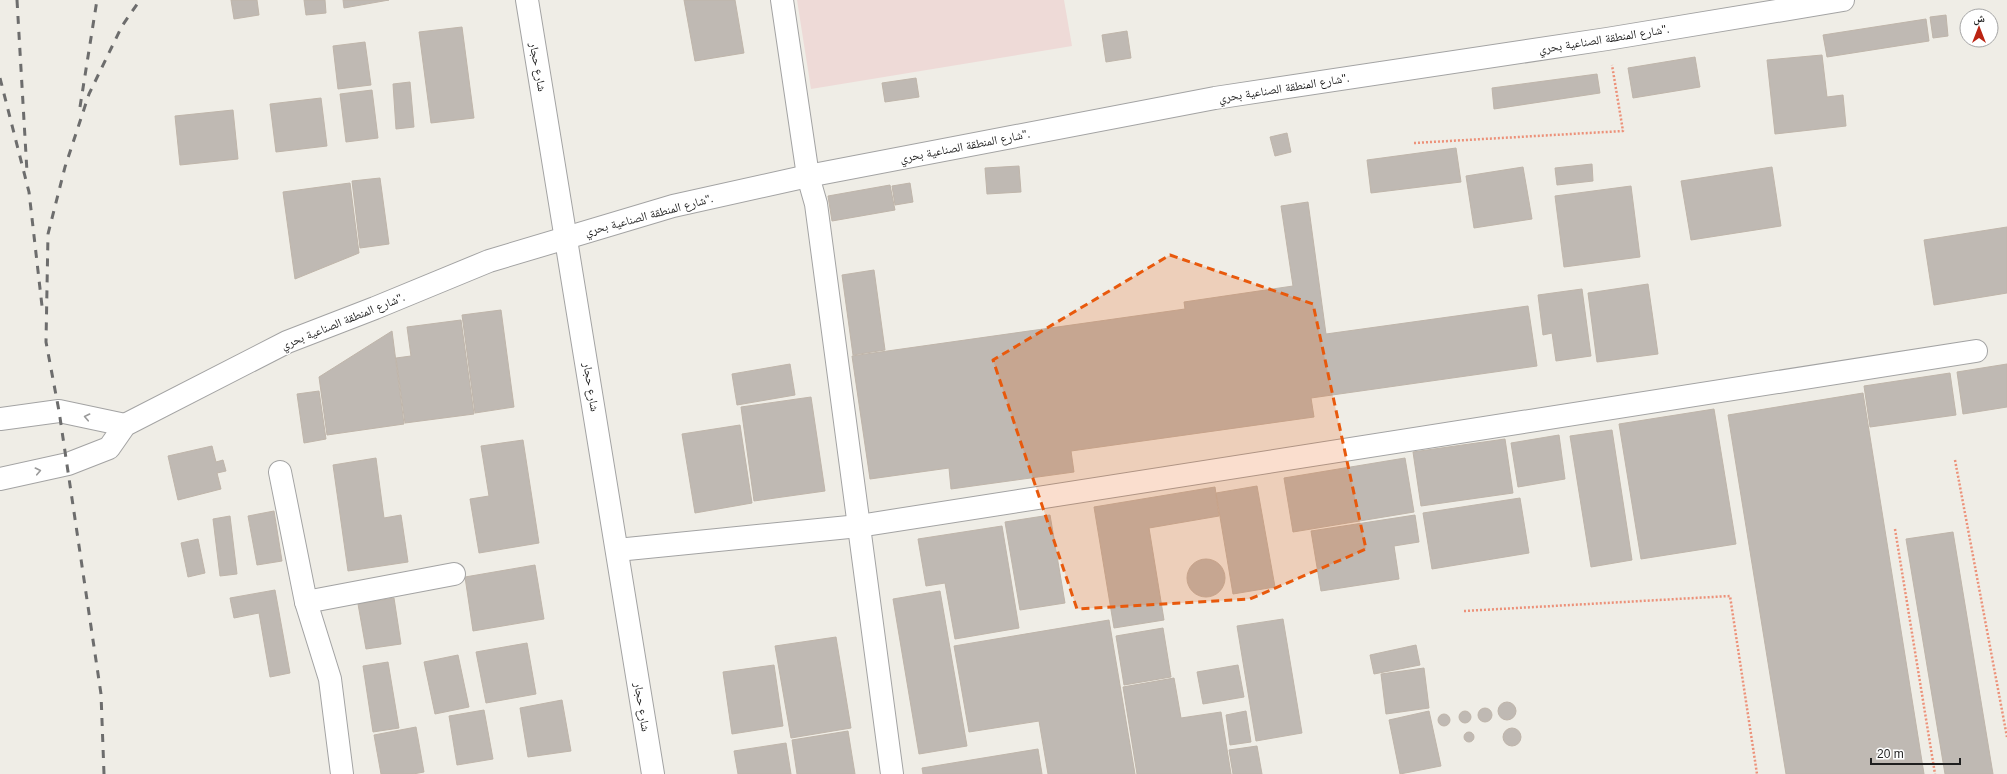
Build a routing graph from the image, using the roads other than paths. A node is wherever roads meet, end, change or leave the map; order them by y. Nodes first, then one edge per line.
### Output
1 (527, 0) edge
2 (782, 0) edge
3 (1843, 0) edge
4 (808, 176) junction
5 (567, 238) junction
6 (1976, 351) dead end
7 (0, 419) edge
8 (125, 425) junction
9 (280, 472) dead end
10 (0, 479) edge
11 (859, 526) junction
12 (617, 550) junction
13 (454, 574) dead end
14 (306, 602) junction
15 (342, 774) edge
16 (653, 774) edge
17 (892, 774) edge

1 - 5 street, شارع حجار
2 - 4 street
3 - 4 street, شارع المنطقة الصناعية بحري".
4 - 5 street, شارع المنطقة الصناعية بحري".
4 - 11 street
5 - 8 street, شارع المنطقة الصناعية بحري".
5 - 12 street, شارع حجار
6 - 11 street
8 -> 7 street
10 -> 8 street, شارع المنطقة الصناعية بحري".
9 - 14 street
11 - 12 street
11 - 17 street
12 - 16 street, شارع حجار
13 - 14 street
14 - 15 street

